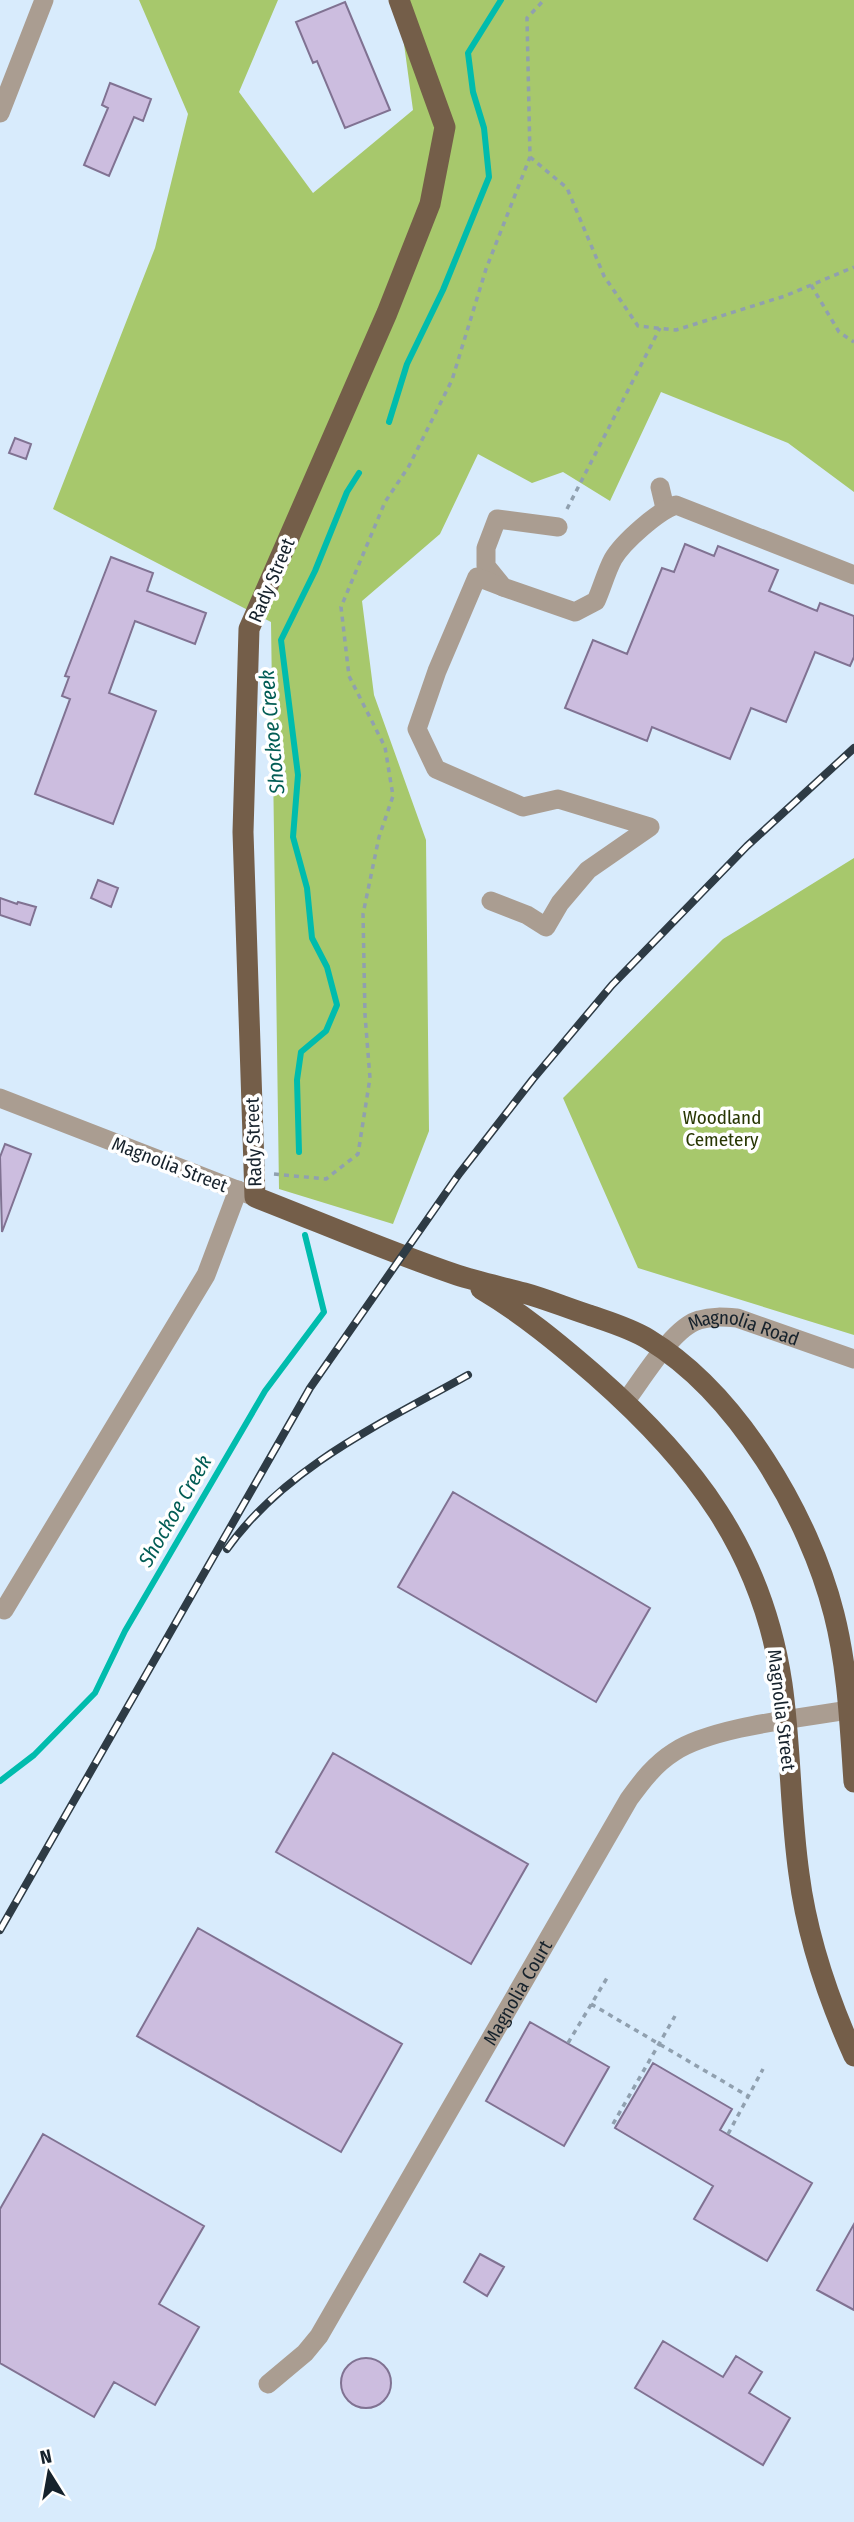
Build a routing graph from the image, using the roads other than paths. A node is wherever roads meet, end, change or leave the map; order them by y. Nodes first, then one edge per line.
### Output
1 (44, 0) edge
2 (399, 0) edge
3 (0, 113) edge
4 (660, 487) dead end
5 (665, 508) junction
6 (558, 527) road end
7 (854, 575) edge
8 (503, 587) junction
9 (491, 901) dead end
10 (0, 1098) edge
11 (246, 1194) junction
12 (458, 1275) junction
13 (664, 1350) junction
14 (854, 1359) edge
15 (625, 1402) junction
16 (4, 1610) dead end
17 (848, 1710) junction
18 (786, 1721) junction
19 (854, 1782) edge
20 (854, 2056) edge
21 (268, 2385) dead end

1 - 3 street
2 - 11 main road, Rady Street
4 - 5 street
5 - 7 street
5 - 8 street
6 - 8 street
8 - 9 street
10 - 11 street, Magnolia Street
11 - 12 main road, Magnolia Street
11 - 16 street
12 - 13 main road, Magnolia Street
12 - 15 main road, Magnolia Street
13 - 14 street, Magnolia Road
13 - 15 street, Magnolia Road
13 - 17 main road, Magnolia Street
15 - 18 main road, Magnolia Street
17 - 18 street, Magnolia Court
17 - 19 main road, Magnolia Street
18 - 20 main road, Magnolia Street
18 - 21 street, Magnolia Court

